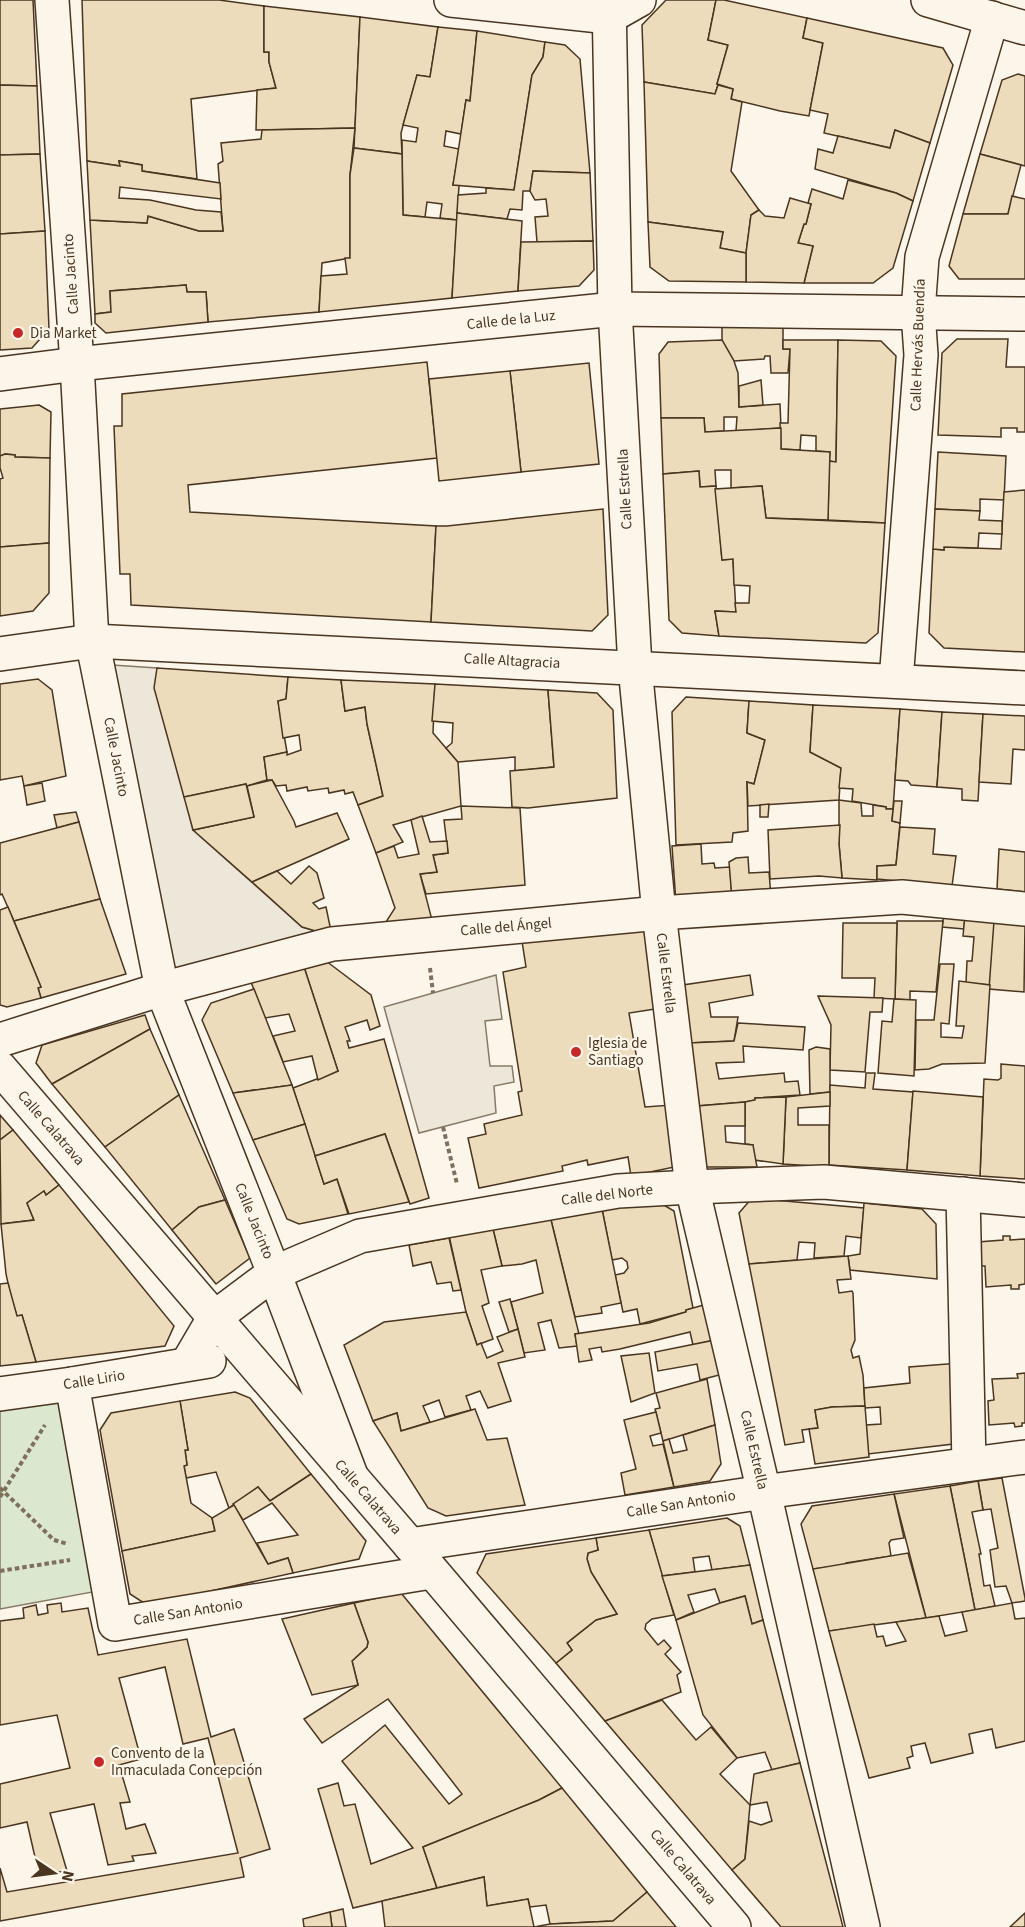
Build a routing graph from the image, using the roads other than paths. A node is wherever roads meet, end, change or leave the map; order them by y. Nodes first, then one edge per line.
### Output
1 (52, 0) edge
2 (451, 0) edge
3 (639, 0) edge
4 (928, 0) edge
5 (609, 9) edge
6 (992, 18) junction
7 (1025, 28) edge
8 (615, 309) junction
9 (918, 312) junction
10 (1025, 314) edge
11 (77, 364) junction
12 (0, 374) edge
13 (92, 641) junction
14 (0, 654) edge
15 (635, 667) junction
16 (896, 681) junction
17 (1025, 688) edge
18 (1025, 909) edge
19 (658, 912) junction
20 (162, 988) junction
21 (0, 1040) edge
22 (0, 1068) edge
23 (692, 1187) junction
24 (963, 1194) junction
25 (1025, 1200) edge
26 (274, 1273) junction
27 (214, 1318) junction
28 (245, 1354) junction
29 (187, 1365) junction
30 (72, 1384) junction
31 (0, 1394) edge
32 (1025, 1457) edge
33 (969, 1464) junction
34 (352, 1478) junction
35 (764, 1492) junction
36 (410, 1545) junction
37 (431, 1572) junction
38 (734, 1927) edge
39 (863, 1927) edge

1 - 11 street, Calle Jacinto
2 - 5 street
3 - 5 street
4 - 6 street
5 - 8 street, Calle Estrella
6 - 7 street
6 - 9 street, Calle Hervás Buendía
8 - 9 street, Calle de la Luz
8 - 11 street, Calle de la Luz
8 - 15 street, Calle Estrella
9 - 10 street, Calle de la Luz
9 - 16 street, Calle Hervás Buendía
11 - 12 street, Calle de la Luz
11 - 13 street, Calle Jacinto
13 - 14 street, Calle Altagracia
13 - 15 street, Calle Altagracia
13 - 20 street, Calle Jacinto
15 - 16 street, Calle Altagracia
15 - 19 street, Calle Estrella
16 - 17 street, Calle Altagracia
18 - 19 street, Calle del Ángel
19 - 20 street, Calle del Ángel
19 - 23 street, Calle Estrella
20 - 21 street, Calle del Ángel
20 - 26 street, Calle Jacinto
22 - 27 street, Calle Calatrava
23 - 24 street, Calle del Norte
23 - 26 street, Calle del Norte
23 - 35 street, Calle Estrella
24 - 25 street, Calle del Norte
24 - 33 street
26 - 27 street, Calle del Norte
26 - 34 street, Calle Jacinto
27 - 28 street, Calle Calatrava
27 - 29 street
28 - 29 street, Calle Lirio
28 - 34 street, Calle Calatrava
29 - 30 street, Calle Lirio
30 - 31 street, Calle Lirio
30 - 37 street, Calle San Antonio
32 - 33 street, Calle San Antonio
33 - 35 street, Calle San Antonio
34 - 36 street, Calle Calatrava
35 - 36 street, Calle San Antonio
35 - 39 street, Calle Estrella
36 - 37 street, Calle Calatrava
37 - 38 street, Calle Calatrava

